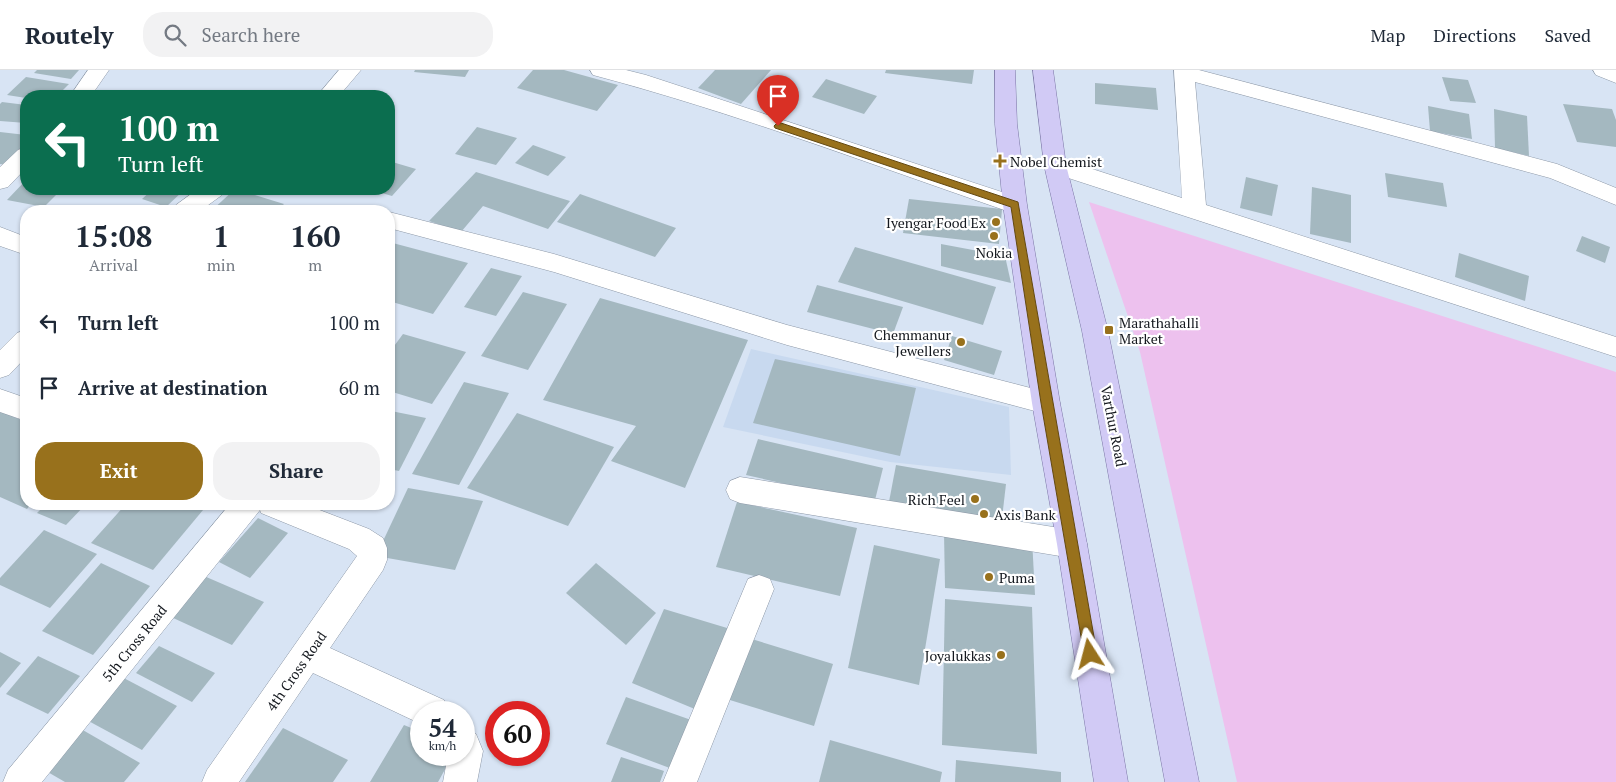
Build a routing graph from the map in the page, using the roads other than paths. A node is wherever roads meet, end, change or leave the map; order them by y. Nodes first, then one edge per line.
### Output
1 (99, 70) edge
2 (351, 70) edge
3 (600, 70) edge
4 (1005, 70) edge
5 (1044, 70) edge
6 (1603, 70) edge
7 (1184, 71) edge
8 (1616, 76) edge
9 (84, 90) edge
10 (332, 90) edge
11 (20, 161) edge
12 (1056, 165) junction
13 (0, 181) edge
14 (206, 195) edge
15 (1616, 197) edge
16 (192, 205) edge
17 (1015, 205) junction
18 (1195, 210) junction
19 (395, 222) edge
20 (0, 236) edge
21 (20, 244) edge
22 (20, 346) edge
23 (1616, 347) edge
24 (0, 367) edge
25 (0, 400) edge
26 (1046, 403) junction
27 (20, 408) edge
28 (740, 490) dead end
29 (243, 510) edge
30 (286, 510) edge
31 (1072, 544) junction
32 (758, 590) dead end
33 (307, 654) junction
34 (410, 702) edge
35 (463, 766) edge
36 (20, 782) edge
37 (219, 782) edge
38 (460, 782) edge
39 (680, 782) edge
40 (1111, 782) edge
41 (1182, 782) edge

1 - 9 street
2 - 10 street
3 - 17 street
4 - 17 main road
5 - 12 main road, Varthur Road
6 - 8 street
7 - 15 street
7 - 18 street
11 - 13 street
12 - 18 street
12 - 41 main road, Varthur Road
14 - 16 street
17 - 26 main road
18 - 23 street
19 - 26 street
20 - 21 street
22 - 24 street
25 - 27 street
26 - 31 main road
28 - 31 street
29 - 36 street, 5th Cross Road
30 - 33 street, 4th Cross Road
31 - 40 main road
32 - 39 street
33 - 34 street
33 - 37 street, 4th Cross Road
35 - 38 street

